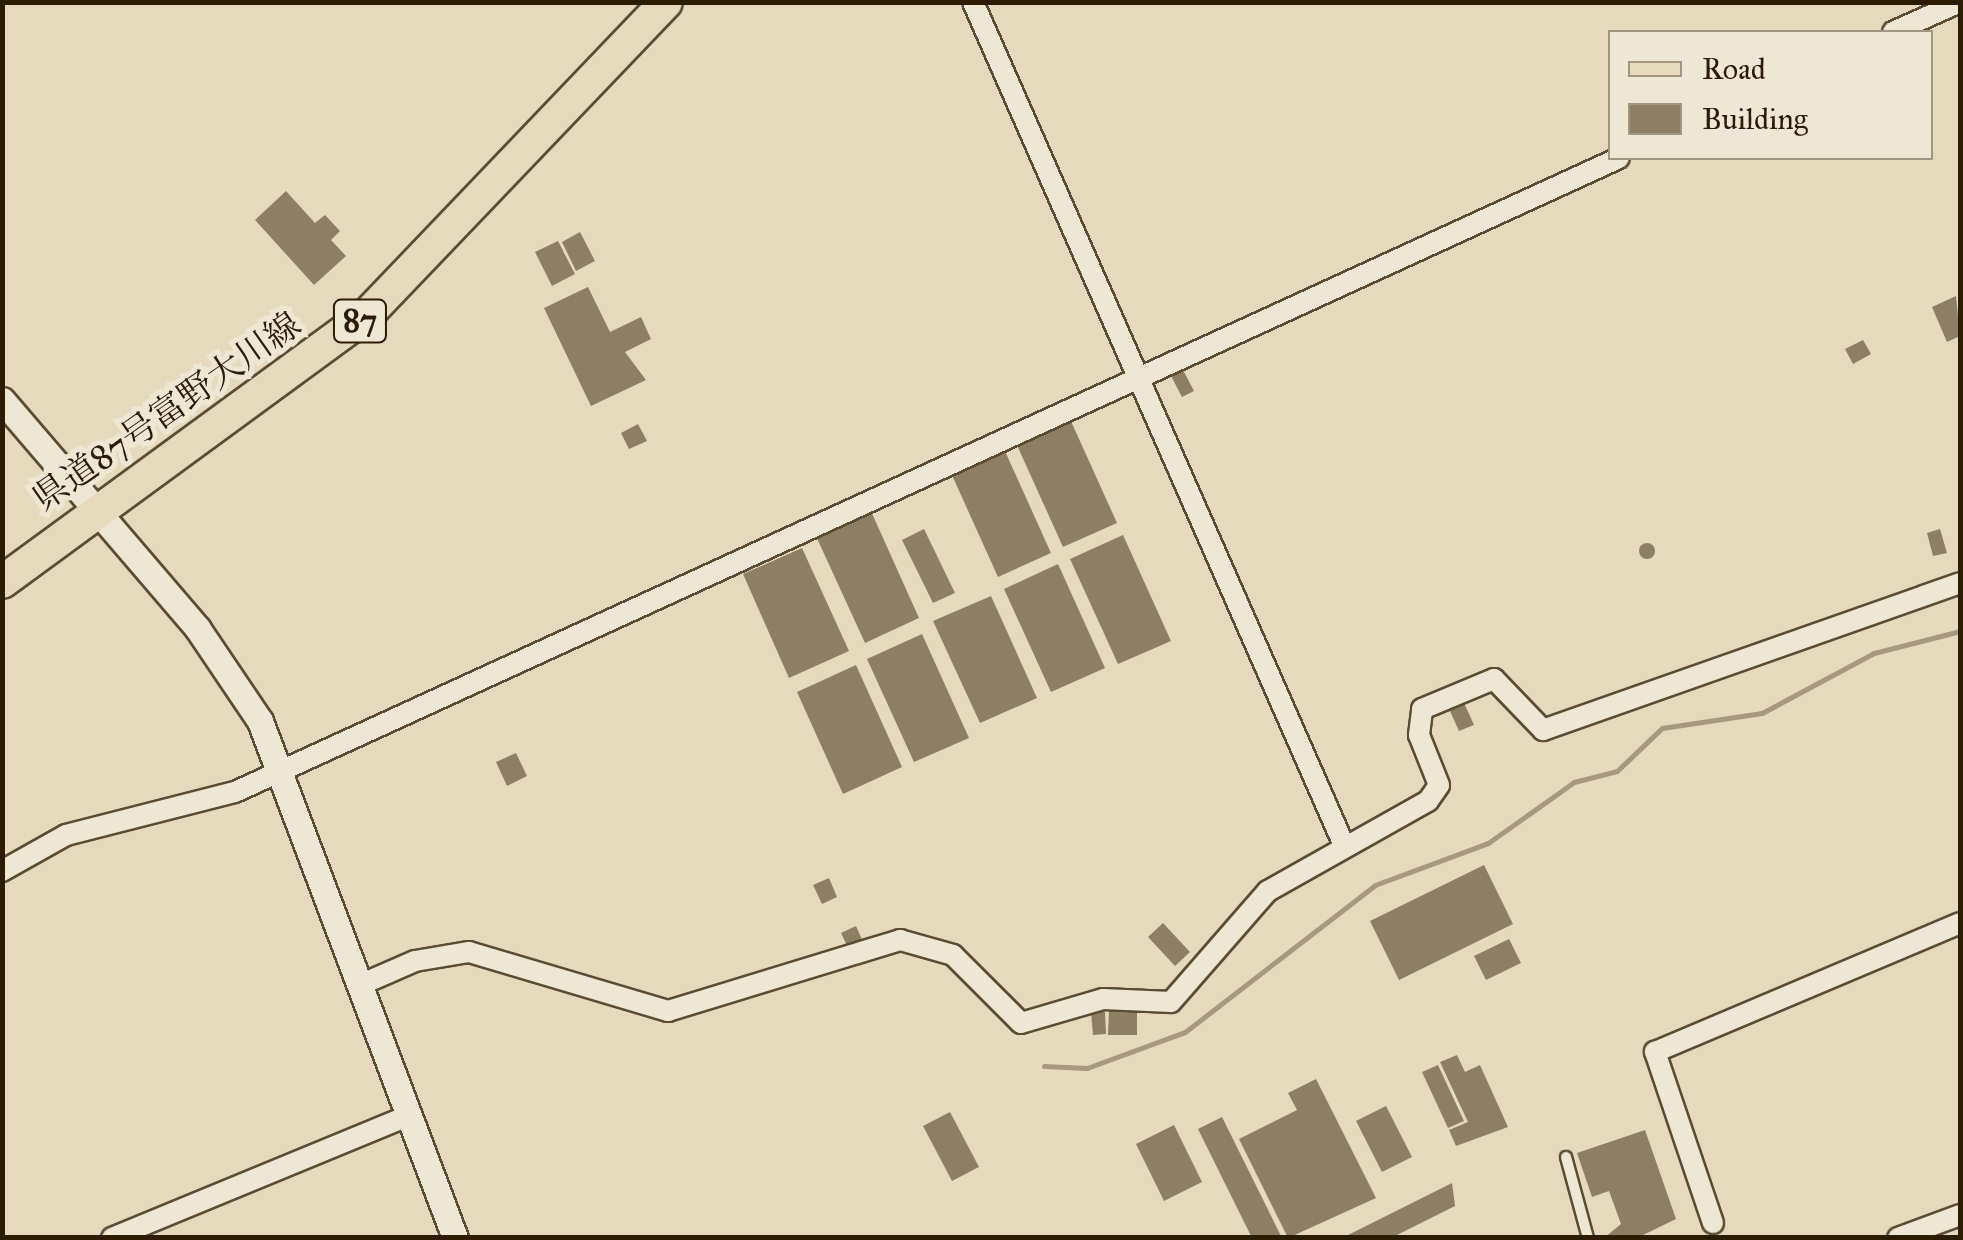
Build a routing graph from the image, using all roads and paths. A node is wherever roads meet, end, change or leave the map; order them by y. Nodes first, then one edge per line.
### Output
1 (666, 2) edge
2 (973, 2) edge
3 (1960, 2) edge
4 (1897, 30) edge
5 (1615, 160) edge
6 (1139, 380) junction
7 (2, 400) edge
8 (100, 508) junction
9 (2, 582) edge
10 (1960, 583) edge
11 (280, 771) junction
12 (1344, 846) junction
13 (2, 872) edge
14 (1960, 923) edge
15 (360, 985) junction
16 (410, 1114) junction
17 (1566, 1157) dead end
18 (1713, 1223) dead end
19 (1956, 1224) edge
20 (112, 1238) edge
21 (455, 1238) edge
22 (1588, 1238) edge
23 (1898, 1238) edge

1 - 8 main road, 県道87号富野大川線 / 87
2 - 6 street
3 - 4 street
5 - 6 street
6 - 11 street
6 - 12 street
7 - 8 street
8 - 9 main road, 県道87号富野大川線 / 87
8 - 11 street
10 - 12 street
11 - 13 street
11 - 15 street
12 - 15 street
14 - 18 street
15 - 16 street
16 - 20 street
16 - 21 street
17 - 22 lane
19 - 23 street

